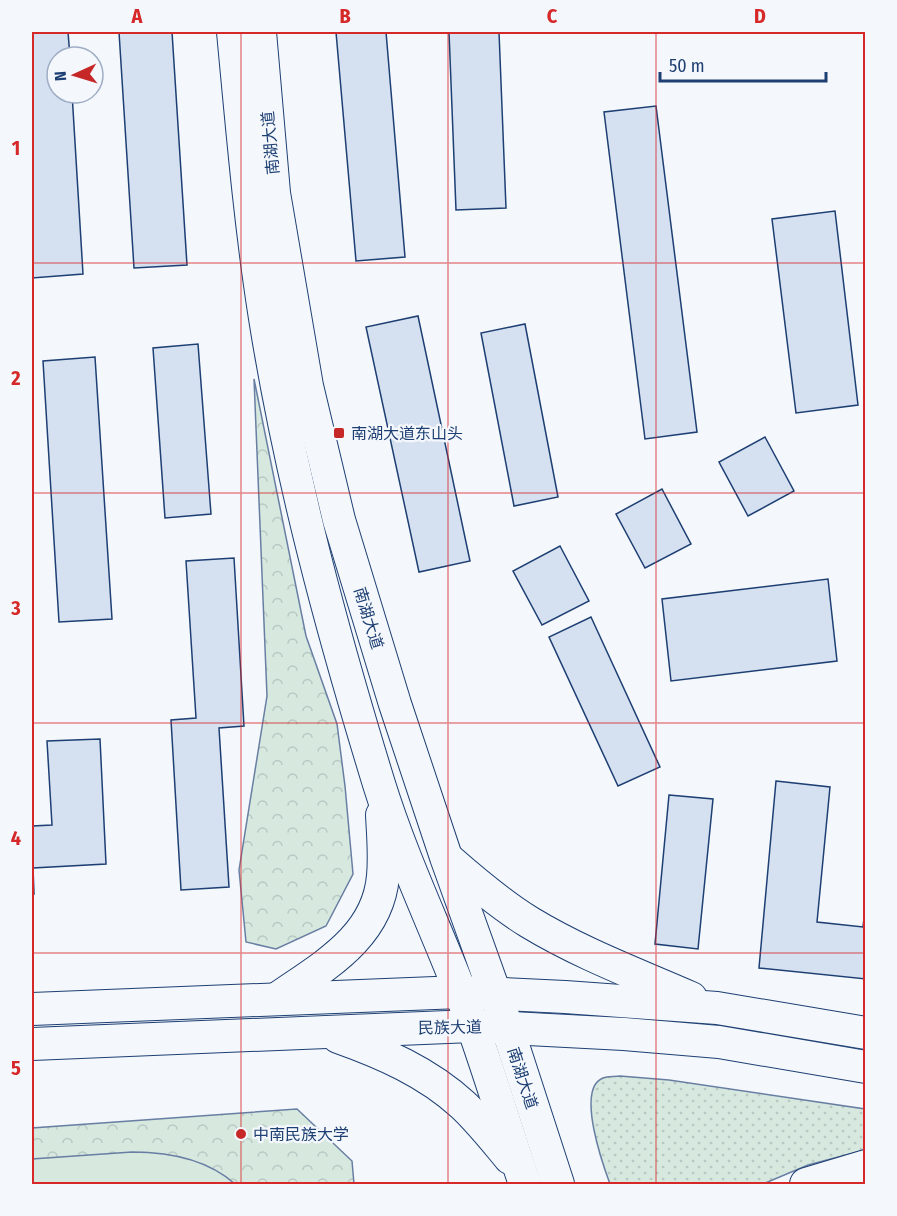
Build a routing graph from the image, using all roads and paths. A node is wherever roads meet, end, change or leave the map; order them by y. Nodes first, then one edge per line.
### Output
1 (233, 32) edge
2 (260, 32) edge
3 (380, 788) junction
4 (446, 857) junction
5 (460, 992) junction
6 (495, 993) junction
7 (278, 998) junction
8 (717, 1008) junction
9 (32, 1009) edge
10 (472, 1026) junction
11 (507, 1027) junction
12 (322, 1031) junction
13 (866, 1033) edge
14 (32, 1044) edge
15 (866, 1066) edge
16 (866, 1166) edge
17 (522, 1177) edge
18 (558, 1185) edge
19 (806, 1185) edge

1 - 3 main road, 南湖大道
2 - 4 main road, 南湖大道
3 - 5 main road, 南湖大道
3 - 7 main road
4 - 6 main road, 南湖大道
4 - 8 main road
5 - 6 main road, 民族大道
5 - 7 main road, 民族大道
5 - 10 main road, 南湖大道
6 - 8 main road, 民族大道
6 - 11 main road, 南湖大道
7 - 9 main road, 民族大道
8 - 13 main road, 民族大道
10 - 11 main road, 民族大道
10 - 12 main road, 民族大道
10 - 17 main road, 南湖大道
11 - 15 main road, 民族大道
11 - 18 main road, 南湖大道
12 - 14 main road, 民族大道
12 - 17 main road
16 - 19 main road

